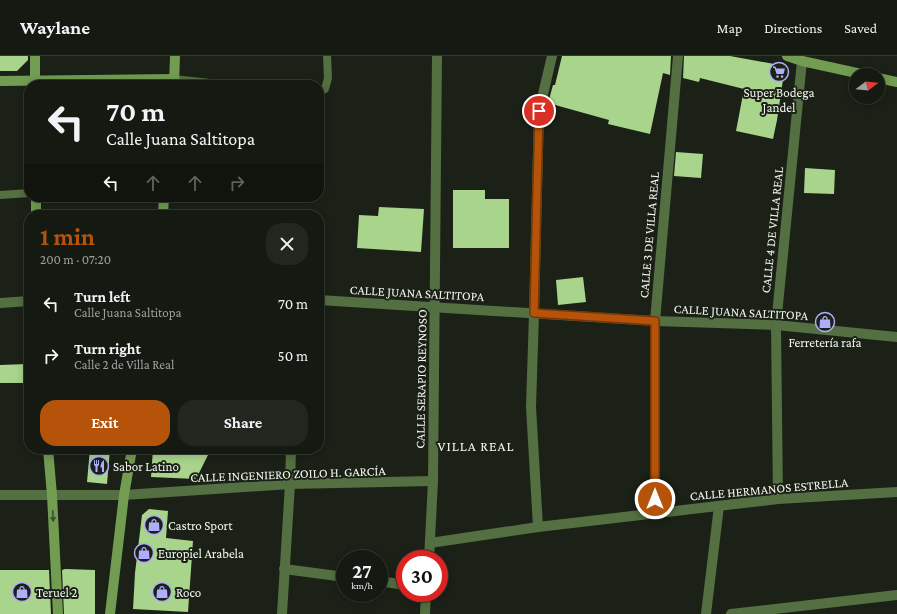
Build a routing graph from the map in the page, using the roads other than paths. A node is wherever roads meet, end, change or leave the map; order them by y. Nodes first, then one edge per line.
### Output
1 (35, 56) edge
2 (176, 56) edge
3 (327, 56) edge
4 (437, 56) edge
5 (552, 56) edge
6 (678, 56) edge
7 (787, 56) edge
8 (802, 61) junction
9 (849, 71) edge
10 (885, 79) edge
11 (35, 80) edge
12 (174, 80) edge
13 (0, 81) edge
14 (24, 82) edge
15 (897, 82) edge
16 (324, 90) edge
17 (24, 194) edge
18 (0, 195) edge
19 (324, 300) edge
20 (24, 302) edge
21 (0, 303) edge
22 (434, 307) junction
23 (534, 313) junction
24 (655, 321) junction
25 (776, 325) junction
26 (897, 337) edge
27 (48, 454) edge
28 (131, 454) edge
29 (291, 454) edge
30 (433, 482) junction
31 (290, 484) junction
32 (897, 492) edge
33 (0, 495) edge
34 (124, 495) junction
35 (52, 496) junction
36 (778, 499) junction
37 (719, 506) junction
38 (655, 513) junction
39 (538, 527) junction
40 (430, 543) junction
41 (430, 550) edge
42 (284, 569) junction
43 (336, 576) edge
44 (897, 595) edge
45 (426, 602) edge
46 (58, 614) edge
47 (110, 614) edge
48 (282, 614) edge
49 (425, 614) edge
50 (706, 614) edge
51 (731, 614) edge

1 - 11 main road
2 - 12 main road
3 - 16 lane
4 - 22 street, CALLE SERAPIO REYNOSO
5 - 23 street
6 - 24 street, CALLE 3 DE VILLA REAL
7 - 8 main road
8 - 9 main road
8 - 25 street, CALLE 4 DE VILLA REAL
10 - 15 main road
13 - 14 main road
17 - 18 lane
19 - 22 street, CALLE JUANA SALTITOPA
20 - 21 street
22 - 23 street, CALLE JUANA SALTITOPA
22 - 30 street, CALLE SERAPIO REYNOSO
23 - 24 street, CALLE JUANA SALTITOPA
23 - 39 street
24 - 25 street, CALLE JUANA SALTITOPA
24 - 38 street, CALLE 3 DE VILLA REAL
25 - 26 street, CALLE JUANA SALTITOPA
25 - 36 street, CALLE 4 DE VILLA REAL
27 - 35 main road
28 - 34 main road
29 - 31 street
30 - 31 street, CALLE INGENIERO ZOILO H. GARCÍA
30 - 40 street, CALLE SERAPIO REYNOSO
31 - 34 street, CALLE INGENIERO ZOILO H. GARCÍA
31 - 42 street
32 - 36 street, CALLE HERMANOS ESTRELLA
33 - 35 street, CALLE INGENIERO ZOILO H. GARCÍA
34 - 35 street, CALLE INGENIERO ZOILO H. GARCÍA
34 - 47 main road
35 -> 46 main road
36 - 37 street, CALLE HERMANOS ESTRELLA
37 - 38 street, CALLE HERMANOS ESTRELLA
37 - 50 street
38 - 39 street, CALLE HERMANOS ESTRELLA
39 - 40 street, CALLE HERMANOS ESTRELLA
40 - 41 street, CALLE SERAPIO REYNOSO
42 - 43 street
42 - 48 street
44 - 51 street
45 - 49 street

